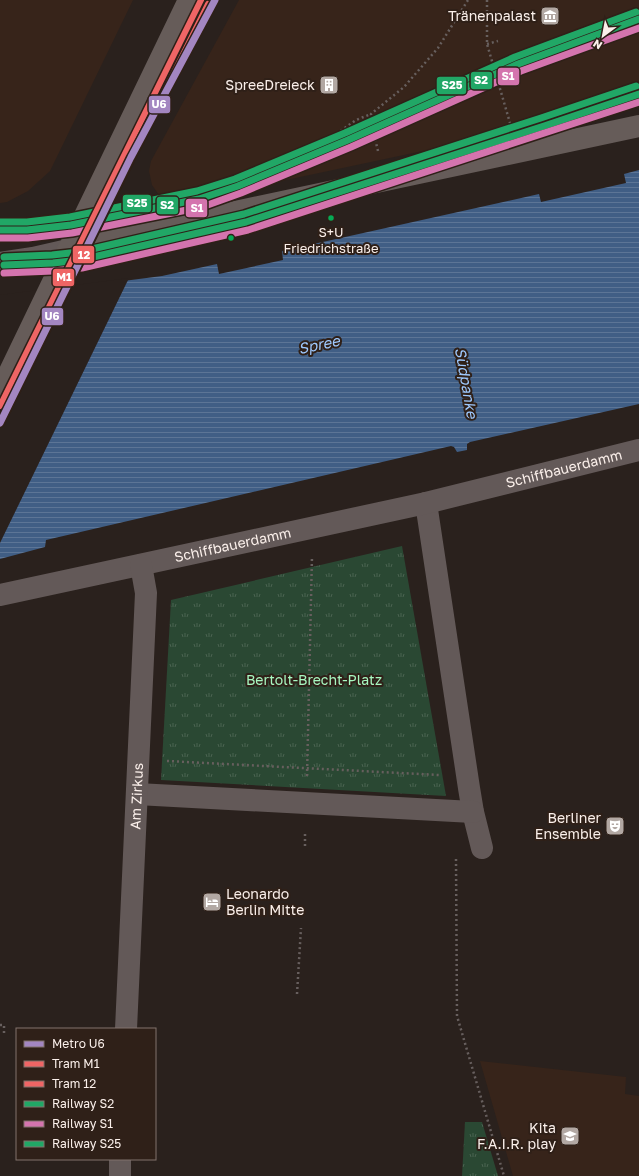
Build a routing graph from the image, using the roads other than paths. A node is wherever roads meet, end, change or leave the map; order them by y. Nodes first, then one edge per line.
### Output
1 (189, 0) edge
2 (639, 126) edge
3 (68, 250) junction
4 (0, 263) edge
5 (0, 392) edge
6 (639, 450) edge
7 (426, 503) junction
8 (141, 565) junction
9 (0, 594) edge
10 (137, 794) junction
11 (473, 812) junction
12 (482, 848) dead end
13 (126, 1028) edge
14 (120, 1160) edge
15 (120, 1176) edge

1 - 3 street
2 - 3 street
3 - 4 street
3 - 5 street
6 - 7 street, Schiffbauerdamm
7 - 8 street, Schiffbauerdamm
7 - 11 street
8 - 9 street, Schiffbauerdamm
8 - 10 street, Am Zirkus
10 - 11 street
10 - 13 street, Am Zirkus
11 - 12 street
14 - 15 street

